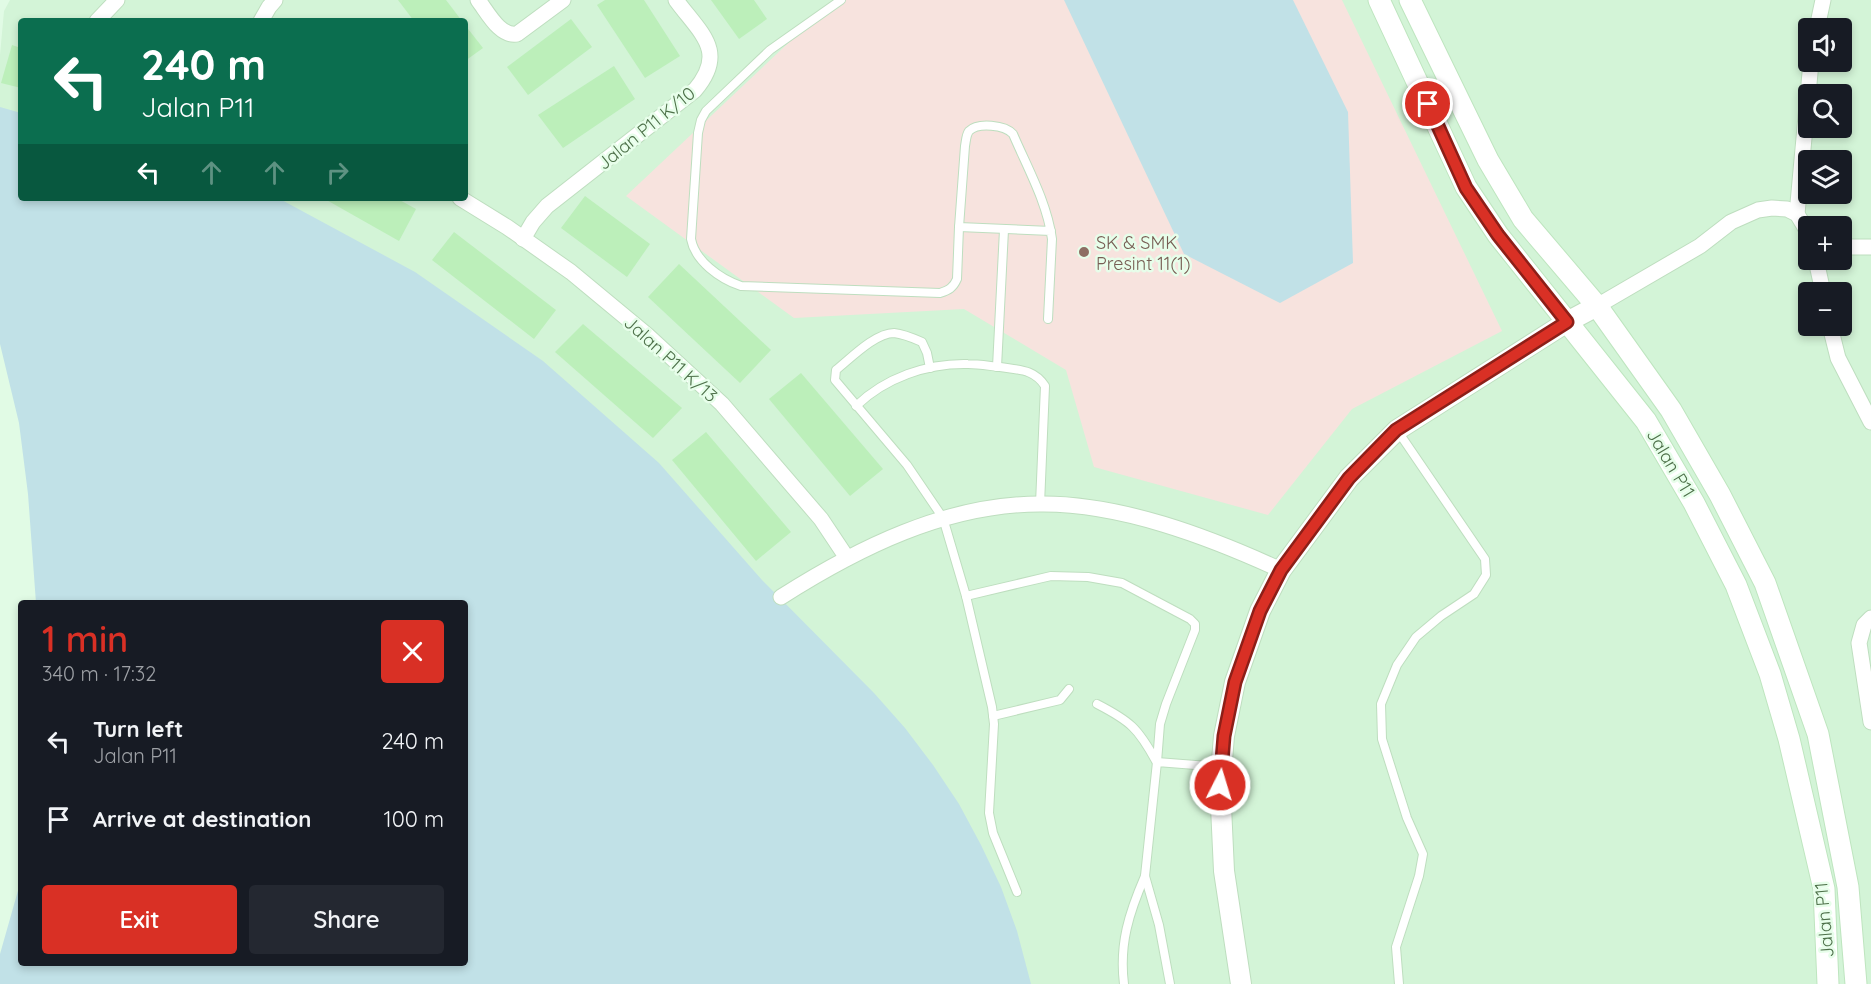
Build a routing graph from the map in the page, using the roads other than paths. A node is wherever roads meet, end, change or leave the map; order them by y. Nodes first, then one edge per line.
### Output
1 (117, 0) edge
2 (275, 0) edge
3 (478, 0) edge
4 (562, 0) edge
5 (676, 0) edge
6 (841, 0) edge
7 (1379, 0) edge
8 (1410, 0) edge
9 (1823, 0) edge
10 (99, 18) edge
11 (263, 18) edge
12 (1819, 18) edge
13 (1810, 72) edge
14 (465, 201) edge
15 (1797, 214) joint
16 (959, 227) junction
17 (1004, 230) junction
18 (1051, 231) junction
19 (523, 239) junction
20 (1852, 247) edge
21 (1871, 247) edge
22 (1597, 306) junction
23 (1048, 319) dead end
24 (1567, 322) junction
25 (1832, 336) edge
26 (997, 367) junction
27 (930, 368) junction
28 (856, 406) junction
29 (1871, 422) edge
30 (1396, 430) junction
31 (1040, 504) junction
32 (943, 518) junction
33 (847, 558) junction
34 (1281, 570) junction
35 (966, 596) junction
36 (781, 597) dead end
37 (1871, 618) edge
38 (1069, 689) dead end
39 (1096, 704) dead end
40 (993, 716) junction
41 (1871, 722) edge
42 (1157, 762) junction
43 (1222, 767) junction
44 (1145, 876) junction
45 (1017, 892) dead end
46 (1124, 984) edge
47 (1170, 984) edge
48 (1241, 984) edge
49 (1399, 984) edge
50 (1828, 984) edge
51 (1856, 984) edge

1 - 10 street
2 - 11 street
3 - 4 street
5 - 19 street, Jalan P11 K/10
6 - 16 lane
7 - 24 main road, Jalan P11
8 - 22 main road, Jalan P11
9 - 12 street
13 - 15 street
14 - 19 street, Jalan P11 K/13
15 - 22 street
16 - 17 lane
16 - 18 lane
17 - 18 lane
17 - 26 lane
18 - 23 lane
19 - 33 street, Jalan P11 K/13
20 - 21 street
22 - 24 street
22 - 51 main road, Jalan P11
24 - 30 street
24 - 50 main road, Jalan P11
25 - 29 street
26 - 27 lane
26 - 31 lane
27 - 28 lane
27 - 28 lane
28 - 32 lane
30 - 34 street
30 - 49 lane
31 - 32 street
31 - 34 street
32 - 33 street
32 - 35 lane
33 - 36 street
34 - 43 street
35 - 40 lane
35 - 42 lane
37 - 41 street
38 - 40 lane
39 - 42 lane
40 - 45 lane
42 - 43 lane
42 - 44 lane
43 - 48 street
44 - 46 lane
44 - 47 lane

